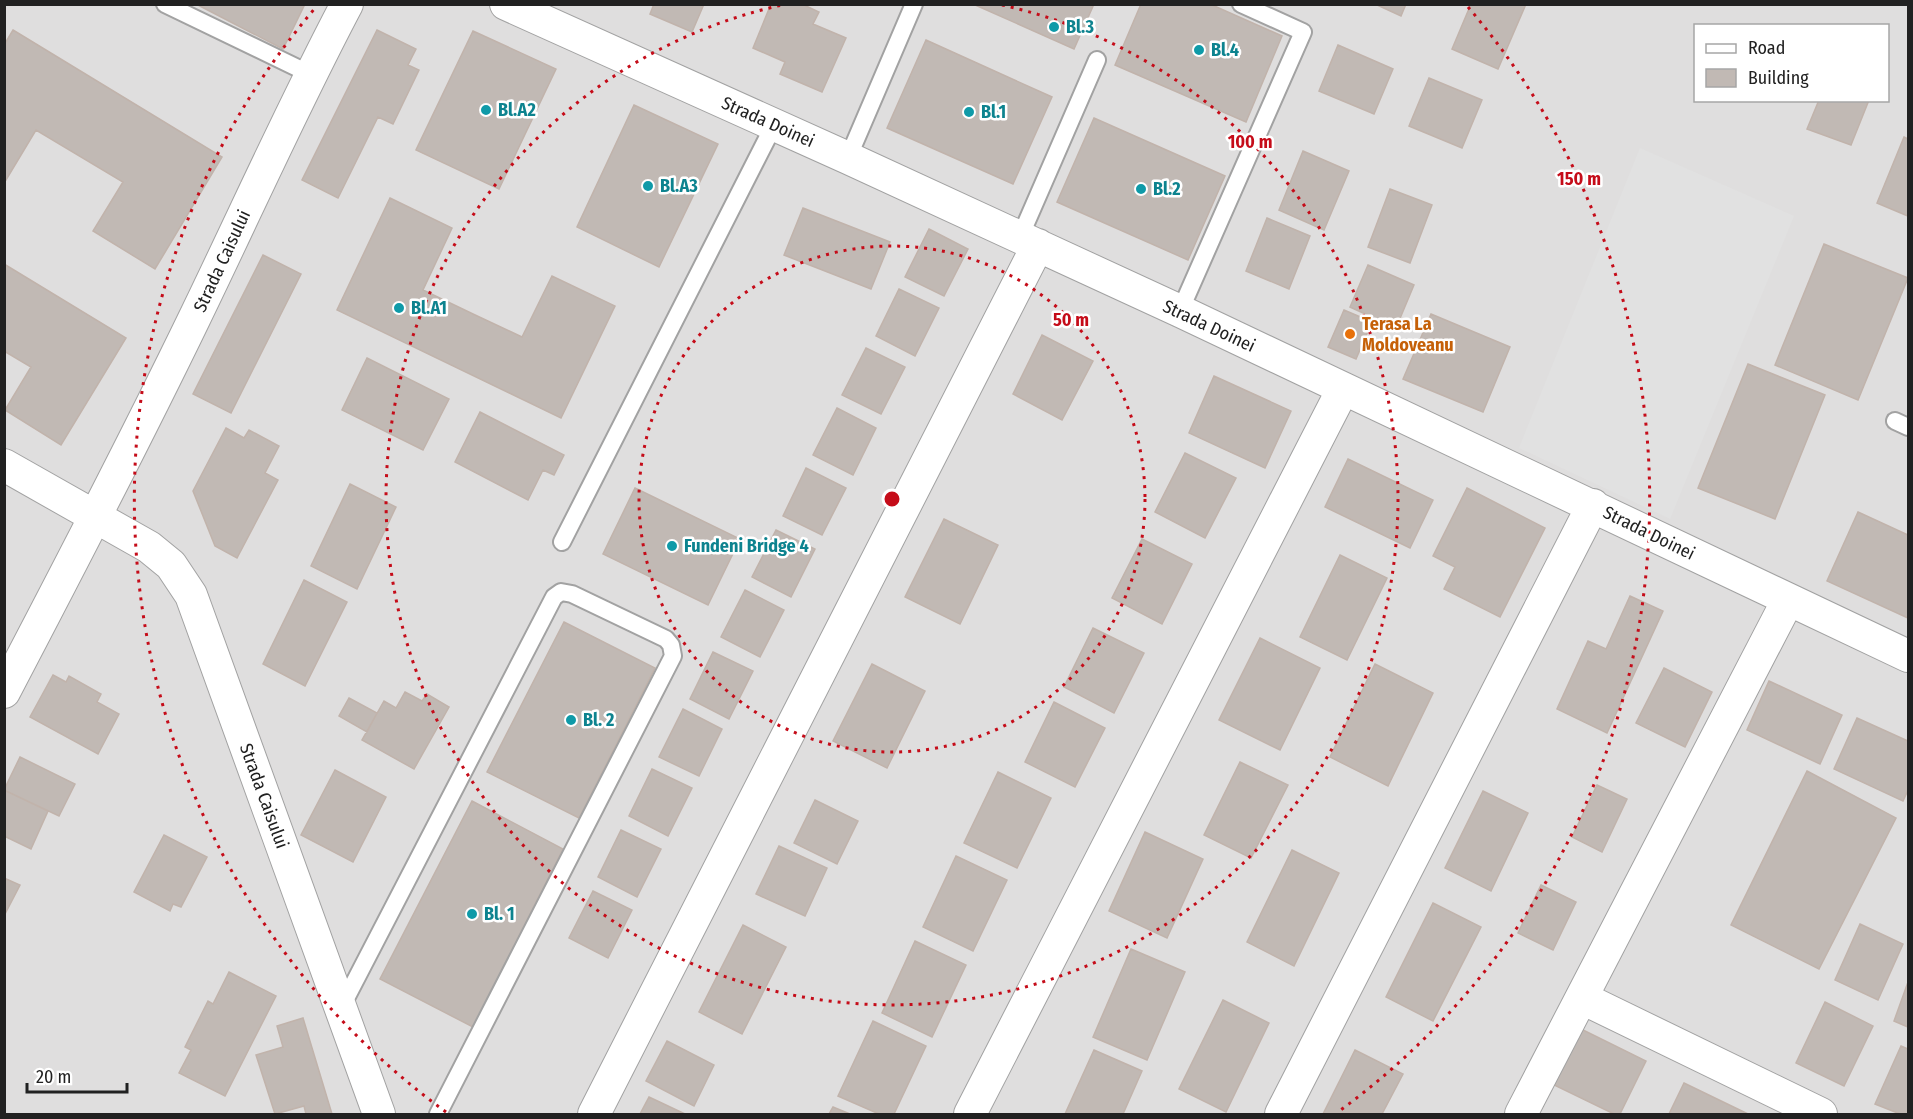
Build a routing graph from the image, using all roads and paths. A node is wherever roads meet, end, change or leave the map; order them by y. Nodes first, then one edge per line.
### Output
1 (165, 4) edge
2 (347, 4) edge
3 (506, 4) edge
4 (914, 4) edge
5 (1241, 4) edge
6 (1097, 60) dead end
7 (310, 74) junction
8 (774, 125) junction
9 (848, 158) junction
10 (1029, 241) junction
11 (1180, 311) junction
12 (1343, 389) junction
13 (4, 465) edge
14 (1593, 505) junction
15 (96, 517) junction
16 (562, 542) dead end
17 (1788, 600) junction
18 (1908, 656) edge
19 (4, 692) edge
20 (1582, 998) junction
21 (341, 1009) junction
22 (374, 1111) edge
23 (438, 1114) edge
24 (594, 1114) edge
25 (970, 1114) edge
26 (1281, 1114) edge
27 (1521, 1114) edge
28 (1821, 1114) edge

1 - 7 lane
2 - 7 street, Strada Caisului
3 - 8 street, Strada Doinei
4 - 9 lane
5 - 11 lane
6 - 10 lane
7 - 15 street, Strada Caisului
8 - 9 street, Strada Doinei
8 - 16 lane
9 - 10 street, Strada Doinei
10 - 11 street, Strada Doinei
10 - 24 street
11 - 12 street, Strada Doinei
12 - 14 street, Strada Doinei
12 - 25 street
13 - 15 street
14 - 17 street, Strada Doinei
14 - 26 street
15 - 19 street, Strada Caisului
15 - 21 street, Strada Caisului
17 - 18 street, Strada Doinei
17 - 20 street
20 - 27 street
20 - 28 street
21 - 22 street, Strada Caisului
21 - 23 lane

